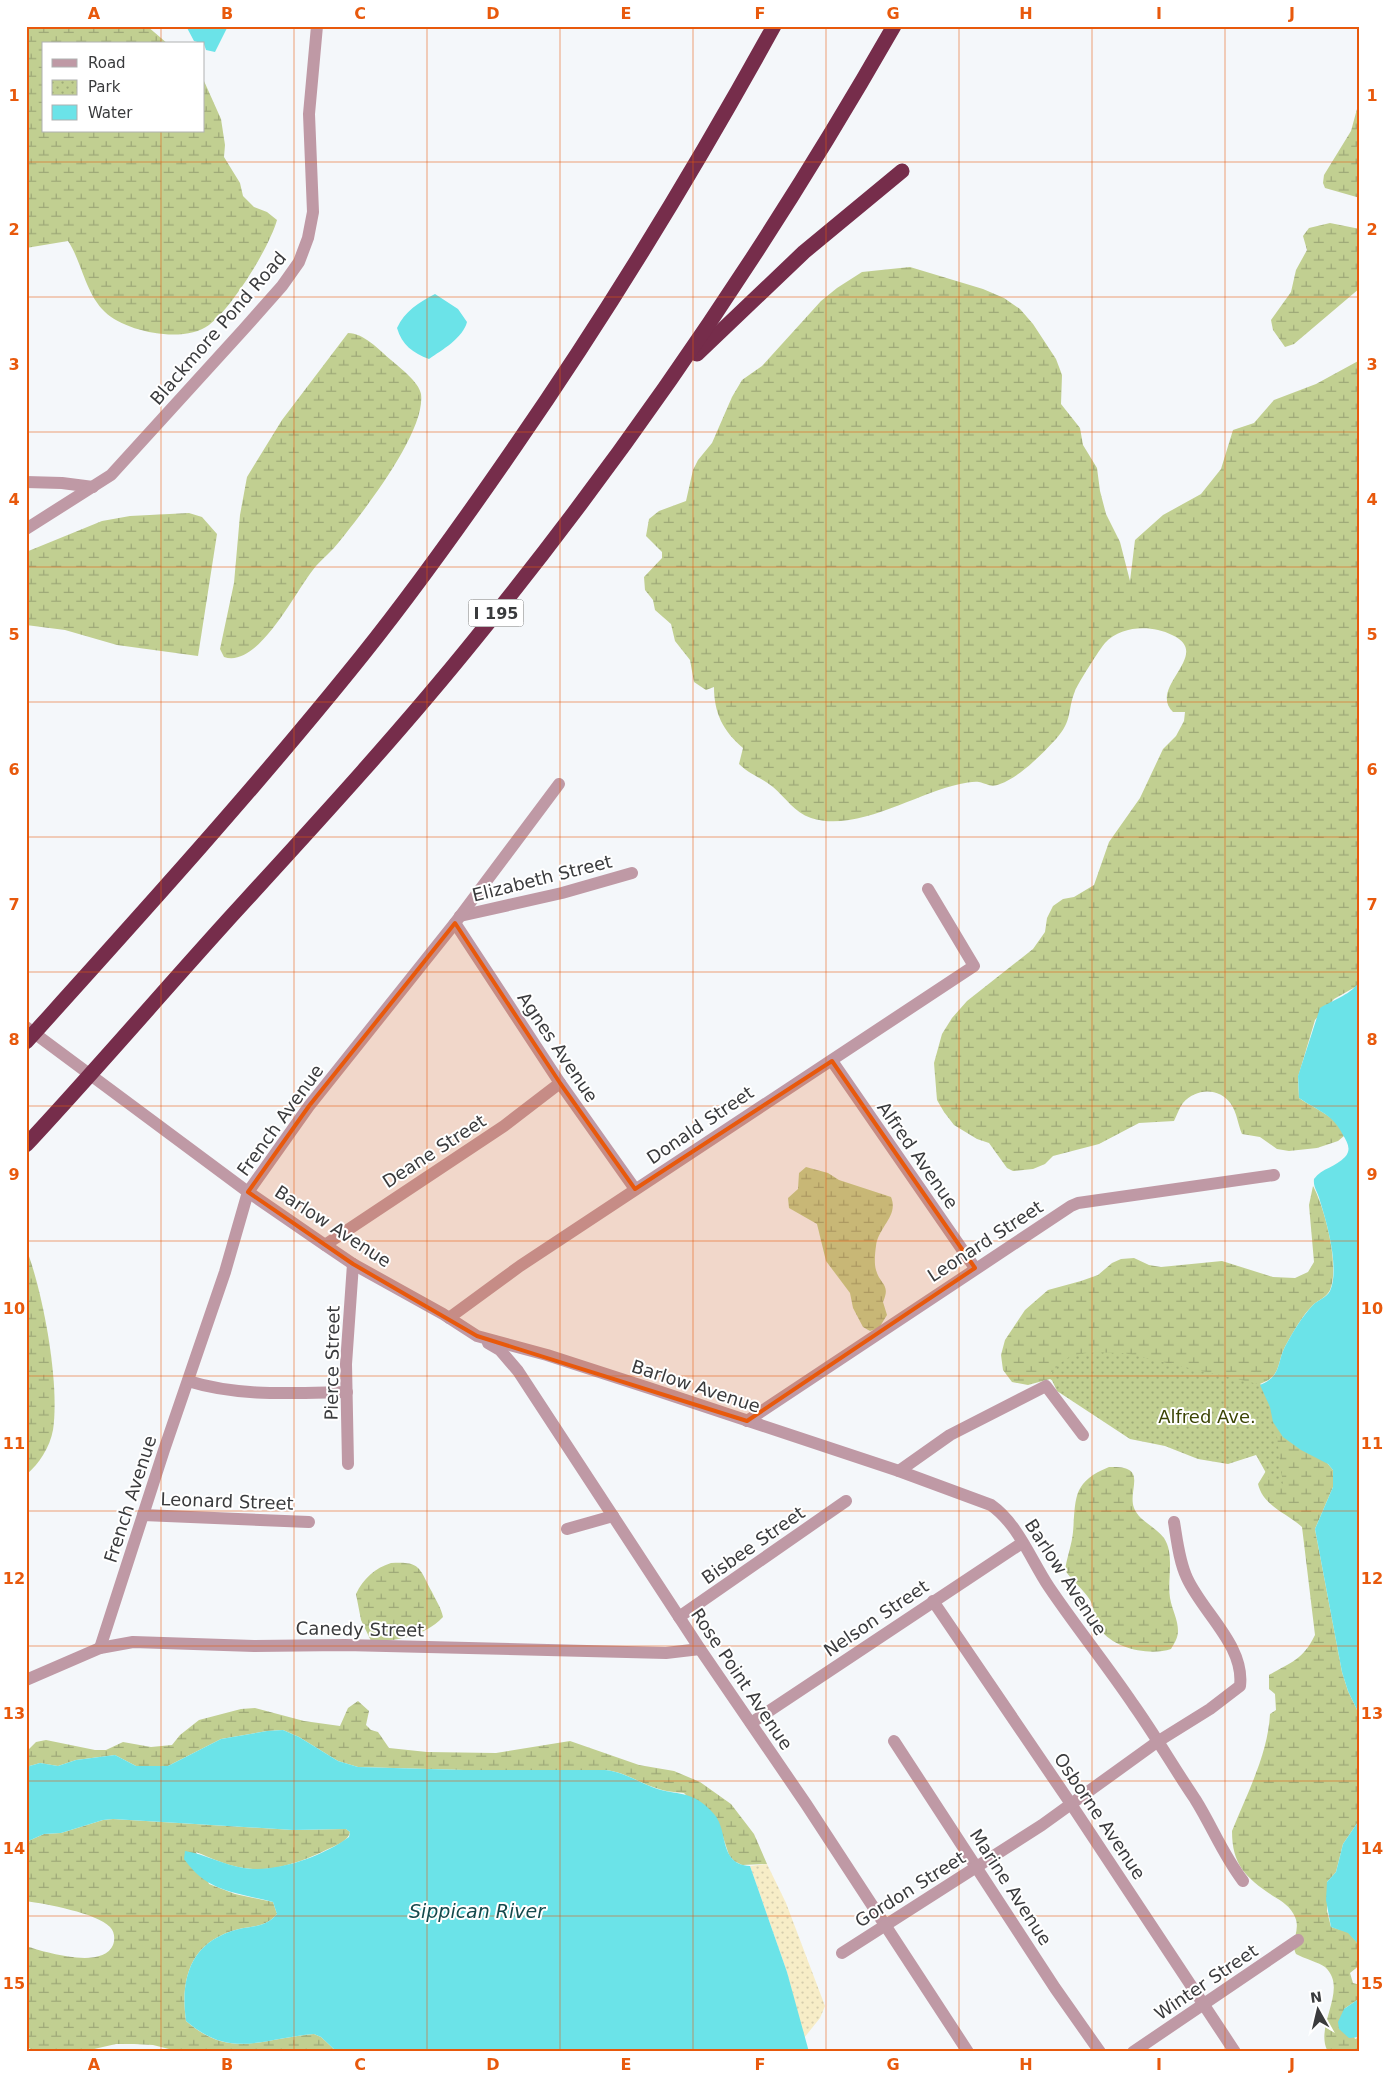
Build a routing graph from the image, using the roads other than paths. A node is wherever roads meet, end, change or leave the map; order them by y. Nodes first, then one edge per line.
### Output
1 (317, 26) edge
2 (774, 26) edge
3 (894, 26) edge
4 (902, 171) dead end
5 (674, 376) junction
6 (26, 482) edge
7 (93, 488) junction
8 (26, 529) edge
9 (559, 784) dead end
10 (632, 873) dead end
11 (928, 889) dead end
12 (458, 919) junction
13 (26, 1027) edge
14 (26, 1042) edge
15 (832, 1061) junction
16 (560, 1083) junction
17 (26, 1145) edge
18 (1274, 1175) dead end
19 (635, 1189) junction
20 (248, 1192) junction
21 (325, 1244) junction
22 (353, 1264) junction
23 (975, 1268) junction
24 (449, 1318) junction
25 (477, 1336) junction
26 (188, 1381) junction
27 (347, 1392) junction
28 (747, 1421) junction
29 (1083, 1435) dead end
30 (348, 1464) dead end
31 (900, 1470) junction
32 (846, 1501) dead end
33 (143, 1515) junction
34 (613, 1516) junction
35 (309, 1522) dead end
36 (1174, 1522) dead end
37 (567, 1530) dead end
38 (1022, 1542) junction
39 (933, 1601) junction
40 (679, 1617) junction
41 (100, 1648) junction
42 (700, 1649) junction
43 (26, 1680) edge
44 (751, 1723) junction
45 (894, 1741) dead end
46 (1157, 1742) junction
47 (1071, 1804) junction
48 (978, 1867) junction
49 (1243, 1880) dead end
50 (886, 1925) junction
51 (1298, 1940) dead end
52 (842, 1953) dead end
53 (1204, 2004) junction
54 (968, 2052) edge
55 (1100, 2052) edge
56 (1133, 2052) edge
57 (1235, 2052) edge

1 - 7 street, Blackmore Pond Road
2 - 14 highway
3 - 5 highway, I 195
4 - 5 highway
5 - 17 highway, I 195
6 - 7 street
7 - 8 street, Blackmore Pond Road
9 - 12 street, French Avenue
10 - 12 street, Elizabeth Street
11 - 15 street, Donald Street
12 - 16 street, Agnes Avenue
12 - 20 street, French Avenue
13 - 20 street, Barlow Avenue
15 - 19 street, Donald Street
15 - 23 street, Alfred Avenue
16 - 19 street, Agnes Avenue
16 - 21 street, Deane Street
18 - 23 street, Leonard Street
19 - 24 street, Donald Street
20 - 21 street, Barlow Avenue
20 - 26 street, French Avenue
21 - 22 street, Barlow Avenue
22 - 24 street, Barlow Avenue
22 - 27 street, Pierce Street
23 - 28 street, Leonard Street
24 - 25 street, Barlow Avenue
25 - 28 street, Barlow Avenue
25 - 34 street, Rose Point Avenue
26 - 27 street
26 - 33 street, French Avenue
27 - 30 street, Pierce Street
28 - 31 street, Barlow Avenue
29 - 31 street
31 - 38 street, Barlow Avenue
32 - 40 street, Bisbee Street
33 - 35 street, Leonard Street
33 - 41 street, French Avenue
34 - 37 street
34 - 40 street, Rose Point Avenue
36 - 46 street, Gordon Street
38 - 39 street, Nelson Street
38 - 46 street, Barlow Avenue
39 - 44 street, Nelson Street
39 - 47 street, Osborne Avenue
40 - 42 street, Rose Point Avenue
41 - 42 street, Canedy Street
41 - 43 street, Canedy Street
42 - 44 street, Rose Point Avenue
44 - 50 street, Rose Point Avenue
45 - 48 street, Marine Avenue
46 - 47 street, Gordon Street
46 - 49 street, Barlow Avenue
47 - 48 street, Gordon Street
47 - 53 street, Osborne Avenue
48 - 50 street, Gordon Street
48 - 55 street, Marine Avenue
50 - 52 street, Gordon Street
50 - 54 street, Rose Point Avenue
51 - 53 street, Winter Street
53 - 56 street, Winter Street
53 - 57 street, Osborne Avenue

